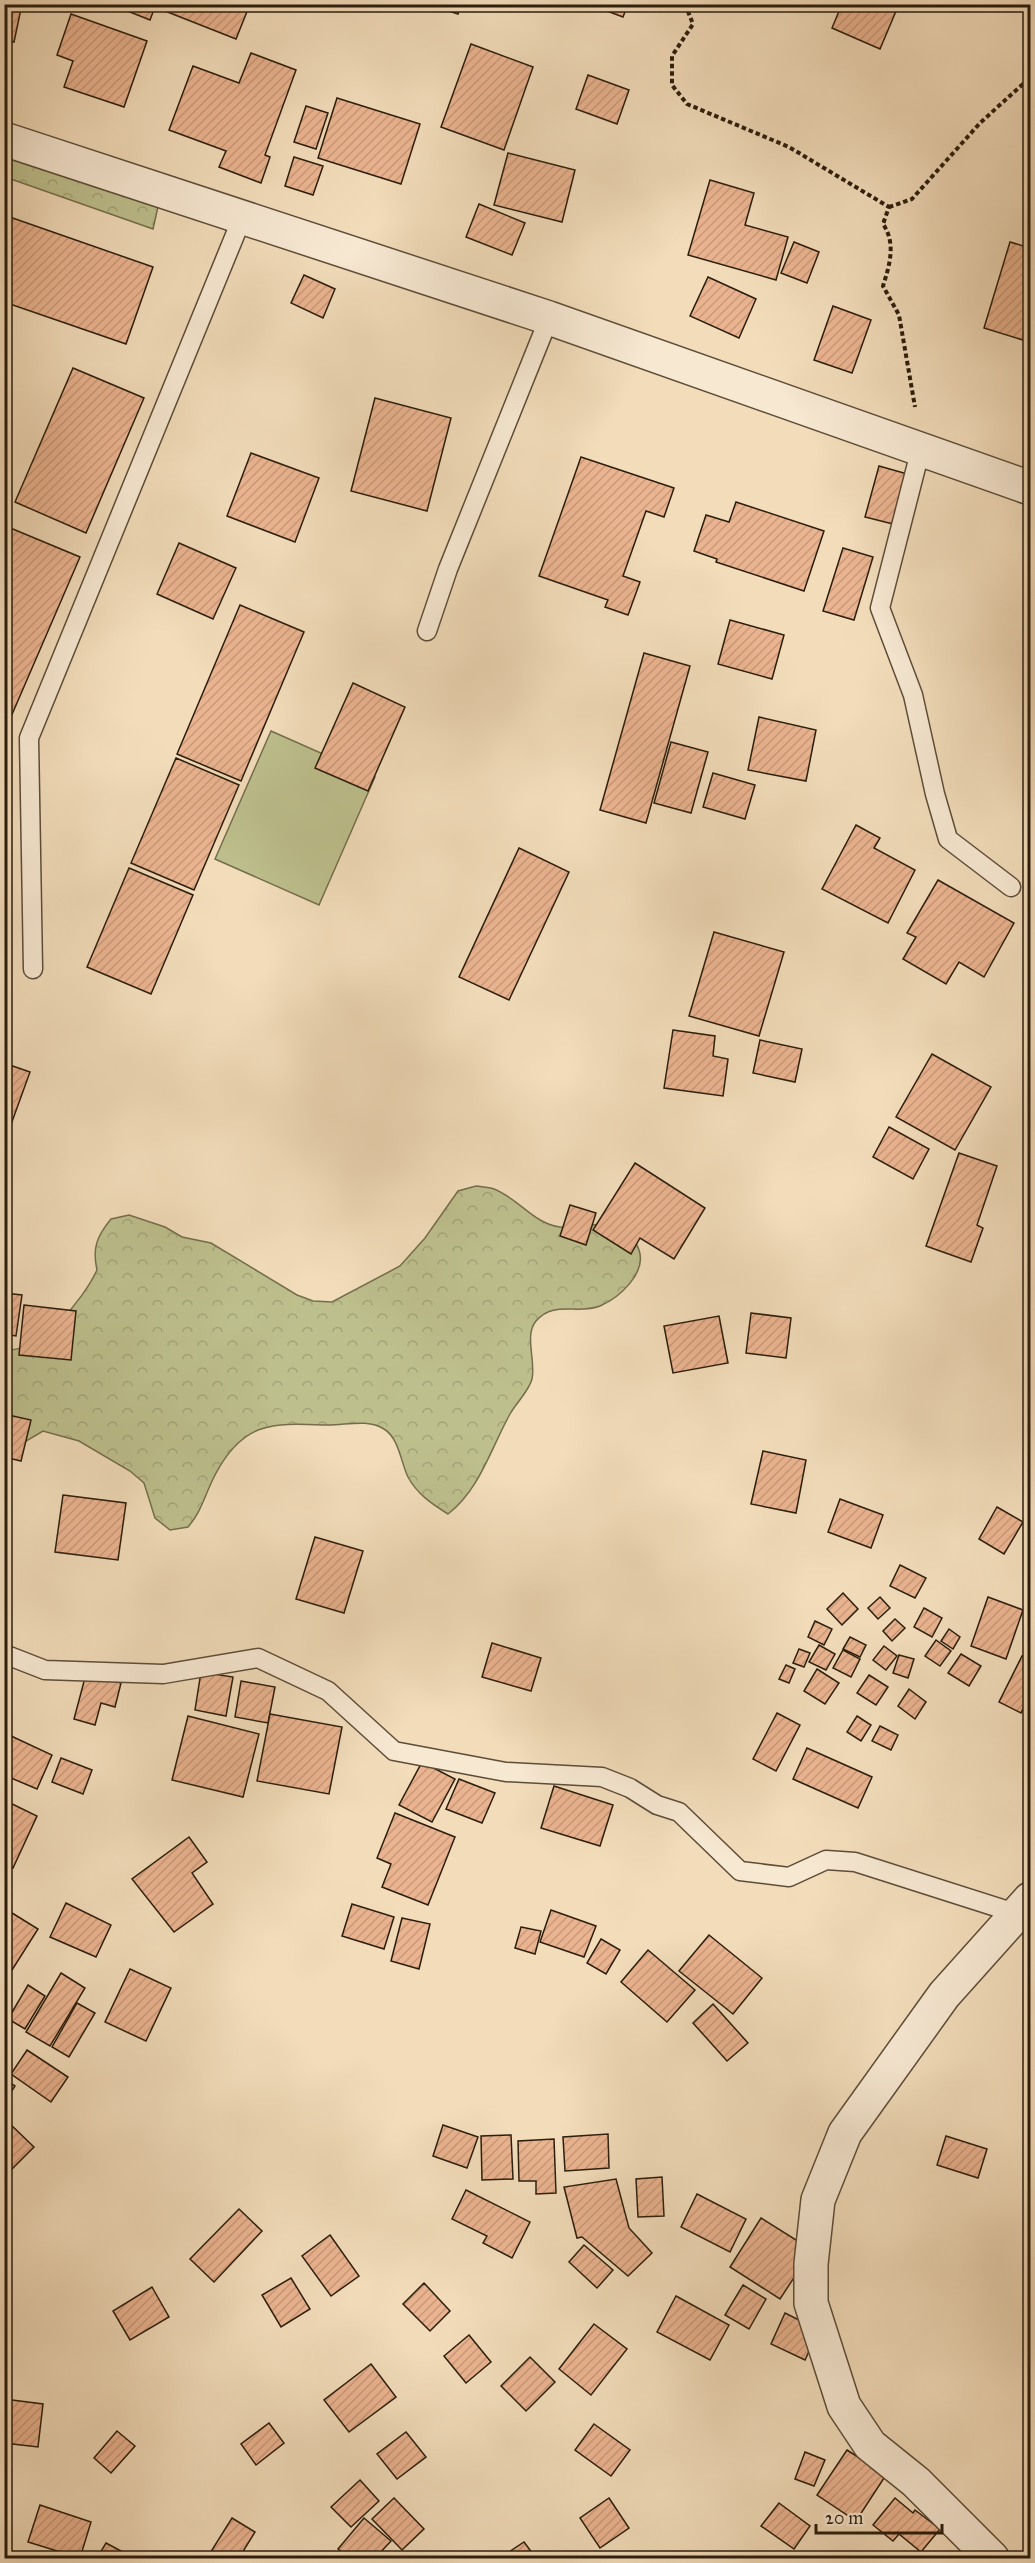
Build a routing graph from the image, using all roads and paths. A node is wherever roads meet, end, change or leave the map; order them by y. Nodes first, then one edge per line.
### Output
1 (685, 4) edge
2 (1030, 80) edge
3 (4, 139) edge
4 (889, 207) junction
5 (242, 218) junction
6 (549, 318) junction
7 (921, 448) junction
8 (1030, 488) edge
9 (427, 631) dead end
10 (1011, 887) dead end
11 (33, 969) dead end
12 (4, 1653) edge
13 (1024, 1906) edge
14 (992, 2559) edge

1 - 4 path
2 - 4 path
3 - 5 street
4 - 7 path
5 - 6 street
5 - 11 lane
6 - 7 street
6 - 9 lane
7 - 8 street
7 - 10 lane
12 - 13 lane
13 - 14 street

